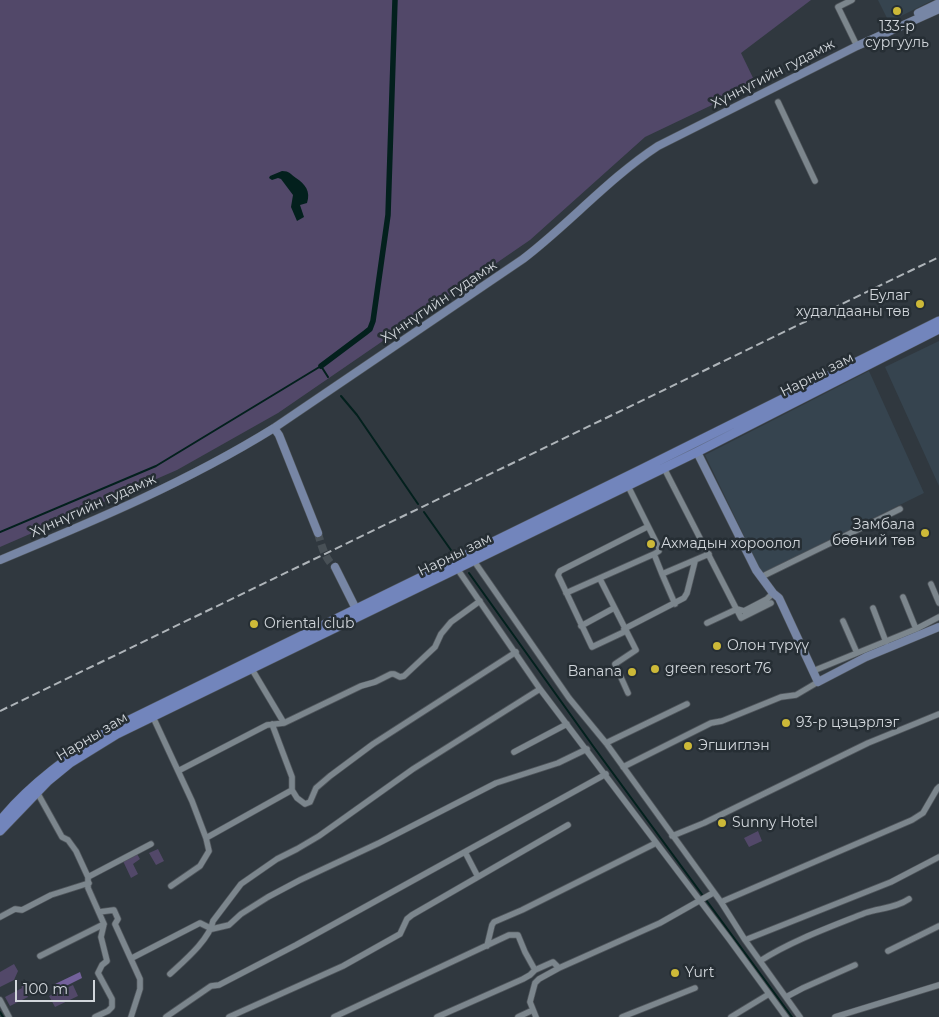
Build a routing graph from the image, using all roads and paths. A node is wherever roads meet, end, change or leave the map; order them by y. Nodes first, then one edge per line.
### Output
1 (852, 0) edge
2 (939, 3) edge
3 (939, 9) edge
4 (874, 38) junction
5 (857, 46) junction
6 (778, 102) dead end
7 (815, 181) dead end
8 (939, 321) edge
9 (939, 329) edge
10 (274, 428) junction
11 (697, 452) junction
12 (664, 468) junction
13 (628, 486) junction
14 (900, 509) dead end
15 (648, 527) junction
16 (318, 533) tunnel mouth
17 (654, 554) junction
18 (709, 554) junction
19 (0, 560) edge
20 (474, 561) junction
21 (695, 561) junction
22 (456, 566) junction
23 (335, 567) tunnel mouth
24 (662, 574) junction
25 (761, 577) junction
26 (600, 579) junction
27 (931, 584) dead end
28 (566, 593) junction
29 (773, 593) junction
30 (903, 597) dead end
31 (480, 601) junction
32 (939, 602) edge
33 (675, 604) junction
34 (771, 604) dead end
35 (614, 608) junction
36 (873, 608) dead end
37 (737, 609) junction
38 (358, 613) junction
39 (939, 617) edge
40 (843, 621) dead end
41 (707, 624) dead end
42 (581, 626) junction
43 (939, 627) edge
44 (625, 630) junction
45 (916, 630) junction
46 (886, 642) junction
47 (516, 652) junction
48 (857, 653) junction
49 (250, 665) junction
50 (813, 671) junction
51 (818, 682) junction
52 (540, 690) junction
53 (628, 693) dead end
54 (687, 704) dead end
55 (939, 714) edge
56 (153, 717) junction
57 (284, 723) junction
58 (272, 724) junction
59 (568, 724) junction
60 (606, 743) junction
61 (587, 749) junction
62 (514, 752) dead end
63 (623, 767) junction
64 (178, 771) junction
65 (606, 774) junction
66 (939, 787) edge
67 (292, 790) junction
68 (37, 792) junction
69 (0, 821) edge
70 (568, 825) dead end
71 (0, 831) edge
72 (672, 836) junction
73 (206, 838) junction
74 (656, 843) junction
75 (151, 844) dead end
76 (464, 852) junction
77 (939, 857) edge
78 (478, 877) junction
79 (88, 880) junction
80 (171, 886) dead end
81 (711, 894) junction
82 (909, 899) dead end
83 (701, 901) junction
84 (721, 902) junction
85 (99, 912) junction
86 (0, 917) edge
87 (104, 924) junction
88 (939, 926) edge
89 (212, 929) junction
90 (745, 940) junction
91 (487, 946) junction
92 (888, 952) dead end
93 (40, 956) dead end
94 (132, 958) junction
95 (760, 961) junction
96 (855, 965) dead end
97 (559, 968) junction
98 (532, 973) junction
99 (170, 974) dead end
100 (535, 983) junction
101 (939, 985) edge
102 (694, 988) dead end
103 (768, 994) junction
104 (786, 997) junction
105 (0, 1000) edge
106 (533, 1010) junction
107 (9, 1017) edge
108 (95, 1017) edge
109 (131, 1017) edge
110 (166, 1017) edge
111 (229, 1017) edge
112 (334, 1017) edge
113 (437, 1017) edge
114 (518, 1017) edge
115 (536, 1017) edge
116 (622, 1017) edge
117 (731, 1017) edge
118 (786, 1017) edge
119 (800, 1017) edge
120 (835, 1017) edge

1 - 5 street
2 - 4 main road, Хүннүгийн гудамж
3 - 4 main road, Хүннүгийн гудамж
4 - 5 main road, Хүннүгийн гудамж
5 - 10 main road, Хүннүгийн гудамж
6 - 7 street
8 - 22 main road, Нарны зам
9 - 11 main road, Нарны зам
10 - 16 main road
10 - 19 main road, Хүннүгийн гудамж
11 - 12 main road, Нарны зам
11 - 25 main road
12 - 13 main road, Нарны зам
12 - 18 street
13 - 15 street
13 - 20 main road, Нарны зам
14 - 25 street
15 - 17 street
15 - 28 street
17 - 24 street
17 - 26 street
18 - 21 street
18 - 37 street
20 - 22 main road, Нарны зам
20 - 60 street
21 - 24 street
21 - 33 street
22 - 31 street
22 - 38 main road, Нарны зам
23 - 38 main road
24 - 33 street
25 - 29 main road
26 - 28 street
26 - 35 street
27 - 32 street
28 - 42 street
29 - 37 street
29 - 50 main road
30 - 45 street
31 - 47 street
31 - 57 street
33 - 44 street
34 - 37 street
35 - 42 street
35 - 44 street
36 - 46 street
37 - 41 street
38 - 49 main road, Нарны зам
39 - 45 street
40 - 48 street
42 - 44 street
43 - 51 main road
44 - 53 street
45 - 46 street
46 - 48 street
47 - 52 street
47 - 67 street
48 - 50 street
49 - 56 main road, Нарны зам
49 - 57 street
49 - 69 main road, Нарны зам
50 - 51 main road
51 - 63 street
52 - 59 street
52 - 89 street
54 - 60 street
55 - 72 street
56 - 64 street
56 - 68 main road, Нарны зам
57 - 58 street
58 - 64 street
58 - 67 street
59 - 61 street
59 - 62 street
60 - 63 street
61 - 65 street
61 - 89 street
63 - 72 street
64 - 73 street
65 - 74 street
65 - 76 street
66 - 84 street
67 - 73 street
68 - 71 main road, Нарны зам
68 - 79 street
70 - 78 street
72 - 81 street
73 - 80 street
74 - 83 street
74 - 91 street
75 - 79 street
76 - 78 street
76 - 110 street
77 - 90 street
78 - 111 street
79 - 85 street
79 - 86 street
81 - 83 street
81 - 84 street
82 - 95 street
83 - 97 street
83 - 103 street
84 - 90 street
85 - 87 street
85 - 94 street
87 - 93 street
87 - 108 street
88 - 92 street
89 - 94 street
89 - 99 street
90 - 95 street
91 - 98 street
91 - 112 street
94 - 109 street
95 - 104 street
96 - 104 street
97 - 98 street
97 - 100 street
98 - 100 street
98 - 113 street
100 - 106 street
101 - 120 street
102 - 116 street
103 - 117 street
103 - 118 street
104 - 119 street
105 - 107 street
106 - 114 street
106 - 115 street

